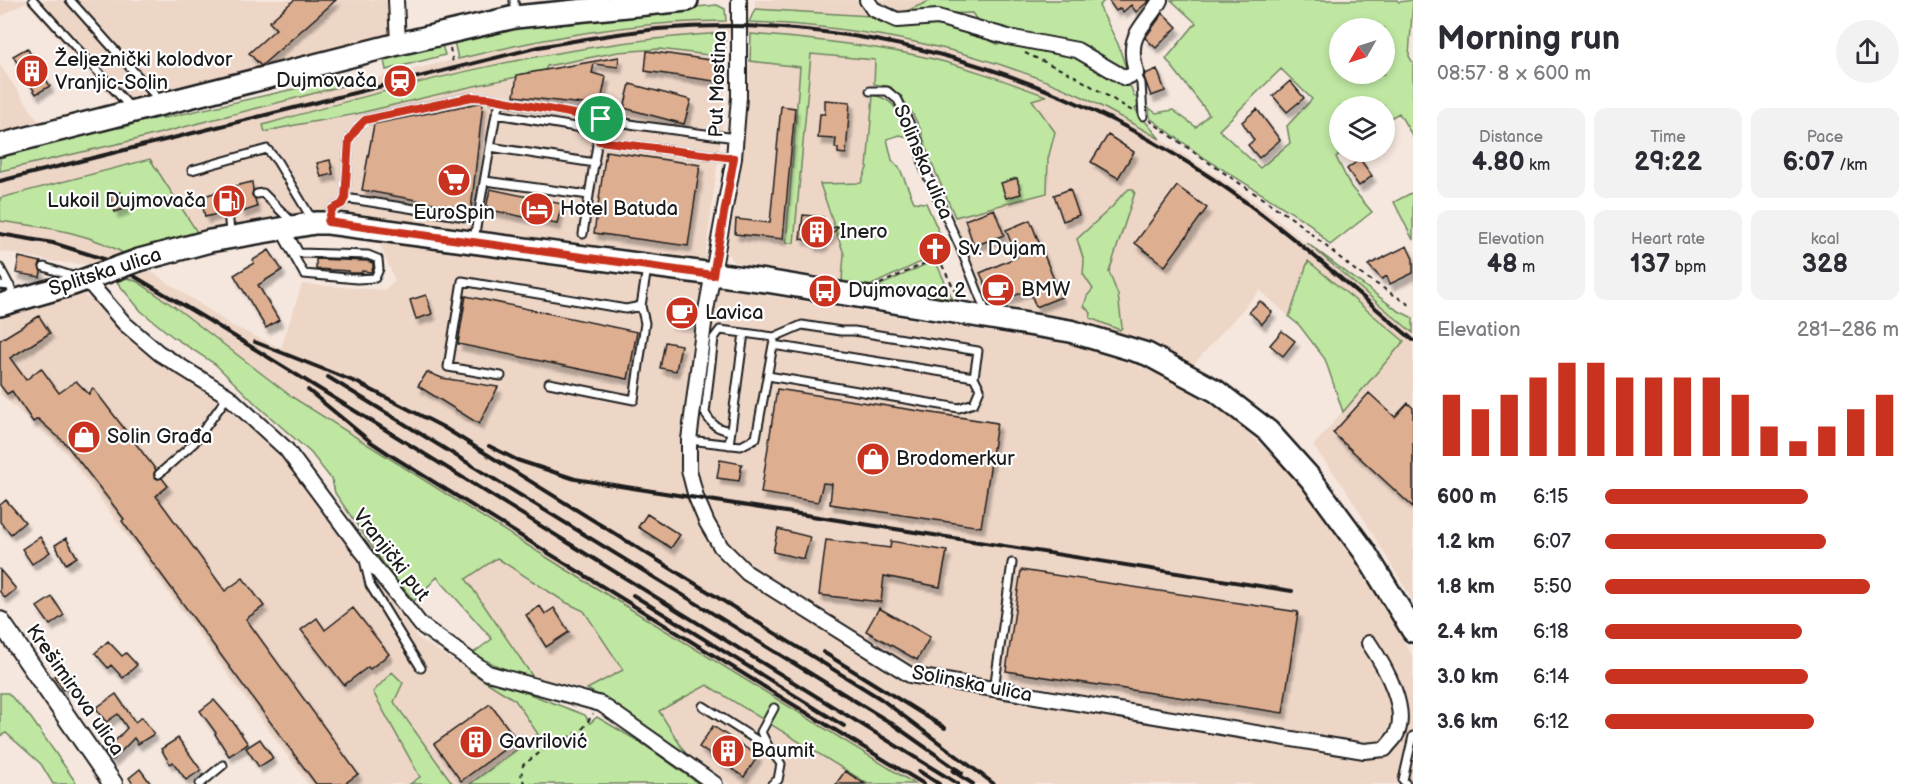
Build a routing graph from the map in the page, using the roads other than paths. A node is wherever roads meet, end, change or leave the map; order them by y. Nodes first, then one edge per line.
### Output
1 (33, 0) edge
2 (70, 0) edge
3 (396, 0) edge
4 (687, 0) edge
5 (739, 0) edge
6 (867, 0) edge
7 (1160, 0) edge
8 (515, 8) edge
9 (398, 44) junction
10 (1136, 73) junction
11 (870, 91) dead end
12 (503, 101) junction
13 (163, 105) junction
14 (135, 112) junction
15 (496, 114) junction
16 (1143, 116) road end
17 (601, 119) junction
18 (600, 131) junction
19 (736, 138) junction
20 (599, 141) junction
21 (0, 146) edge
22 (490, 147) junction
23 (734, 158) junction
24 (595, 163) junction
25 (192, 170) dead end
26 (484, 181) junction
27 (257, 194) dead end
28 (589, 195) junction
29 (345, 198) junction
30 (228, 209) dead end
31 (478, 219) junction
32 (306, 223) junction
33 (583, 234) dead end
34 (220, 239) junction
35 (474, 241) junction
36 (647, 266) junction
37 (44, 267) dead end
38 (0, 268) edge
39 (713, 275) junction
40 (85, 280) junction
41 (0, 285) edge
42 (9, 297) edge
43 (641, 306) junction
44 (988, 318) junction
45 (744, 333) junction
46 (774, 341) junction
47 (501, 375) dead end
48 (768, 376) junction
49 (974, 377) junction
50 (549, 383) dead end
51 (228, 396) junction
52 (730, 431) junction
53 (689, 440) junction
54 (729, 445) junction
55 (159, 474) dead end
56 (362, 551) junction
57 (1011, 563) dead end
58 (0, 621) edge
59 (1413, 631) edge
60 (1369, 643) dead end
61 (421, 668) dead end
62 (994, 689) junction
63 (703, 706) dead end
64 (774, 708) dead end
65 (1413, 736) edge
66 (769, 748) junction
67 (223, 765) dead end
68 (113, 784) edge
69 (200, 784) edge
70 (715, 784) edge
71 (772, 784) edge
72 (1406, 784) edge

1 - 14 lane
2 - 13 lane
3 - 9 street
4 - 8 main road
5 - 19 street, Put Mostina
6 - 10 street
7 - 10 street
8 - 9 main road
9 - 13 main road
10 - 16 lane
11 - 44 lane, Solinska ulica
12 - 15 lane
12 - 17 lane
12 - 29 lane
13 - 14 main road
14 - 21 main road
15 - 18 lane
15 - 22 lane
17 - 18 lane
17 - 19 lane
18 - 20 lane
19 - 23 street, Put Mostina
20 - 23 lane
20 - 24 lane
22 - 24 lane
22 - 26 lane
23 - 39 street, Put Mostina
24 - 28 lane
25 - 32 lane
26 - 28 lane
26 - 31 lane
27 - 32 lane
28 - 33 lane
29 - 31 lane
29 - 32 lane
30 - 34 lane
31 - 35 lane
32 - 32 lane
32 - 34 main road
32 - 35 main road
34 - 40 main road, Splitska ulica, bridge
35 - 36 main road
36 - 39 main road
36 - 43 lane
37 - 40 lane
38 - 42 lane
39 - 44 main road
39 - 53 street, Solinska ulica
40 - 42 main road, Splitska ulica
40 - 51 street, Vranjički put
41 - 42 lane
43 - 47 lane
43 - 50 lane
44 - 59 main road
45 - 46 lane
45 - 52 lane
45 - 52 lane
46 - 48 lane
46 - 49 lane
46 - 49 lane
48 - 49 lane
48 - 54 lane
51 - 55 lane
51 - 56 street, Vranjički put
52 - 54 lane
53 - 54 lane
53 - 62 street, Solinska ulica
56 - 61 lane
56 - 70 street, Vranjički put
57 - 62 lane
58 - 68 main road, Krešimirova ulica
60 - 62 street, Solinska ulica
63 - 66 lane
64 - 66 lane
65 - 72 lane
66 - 71 lane
67 - 69 lane

